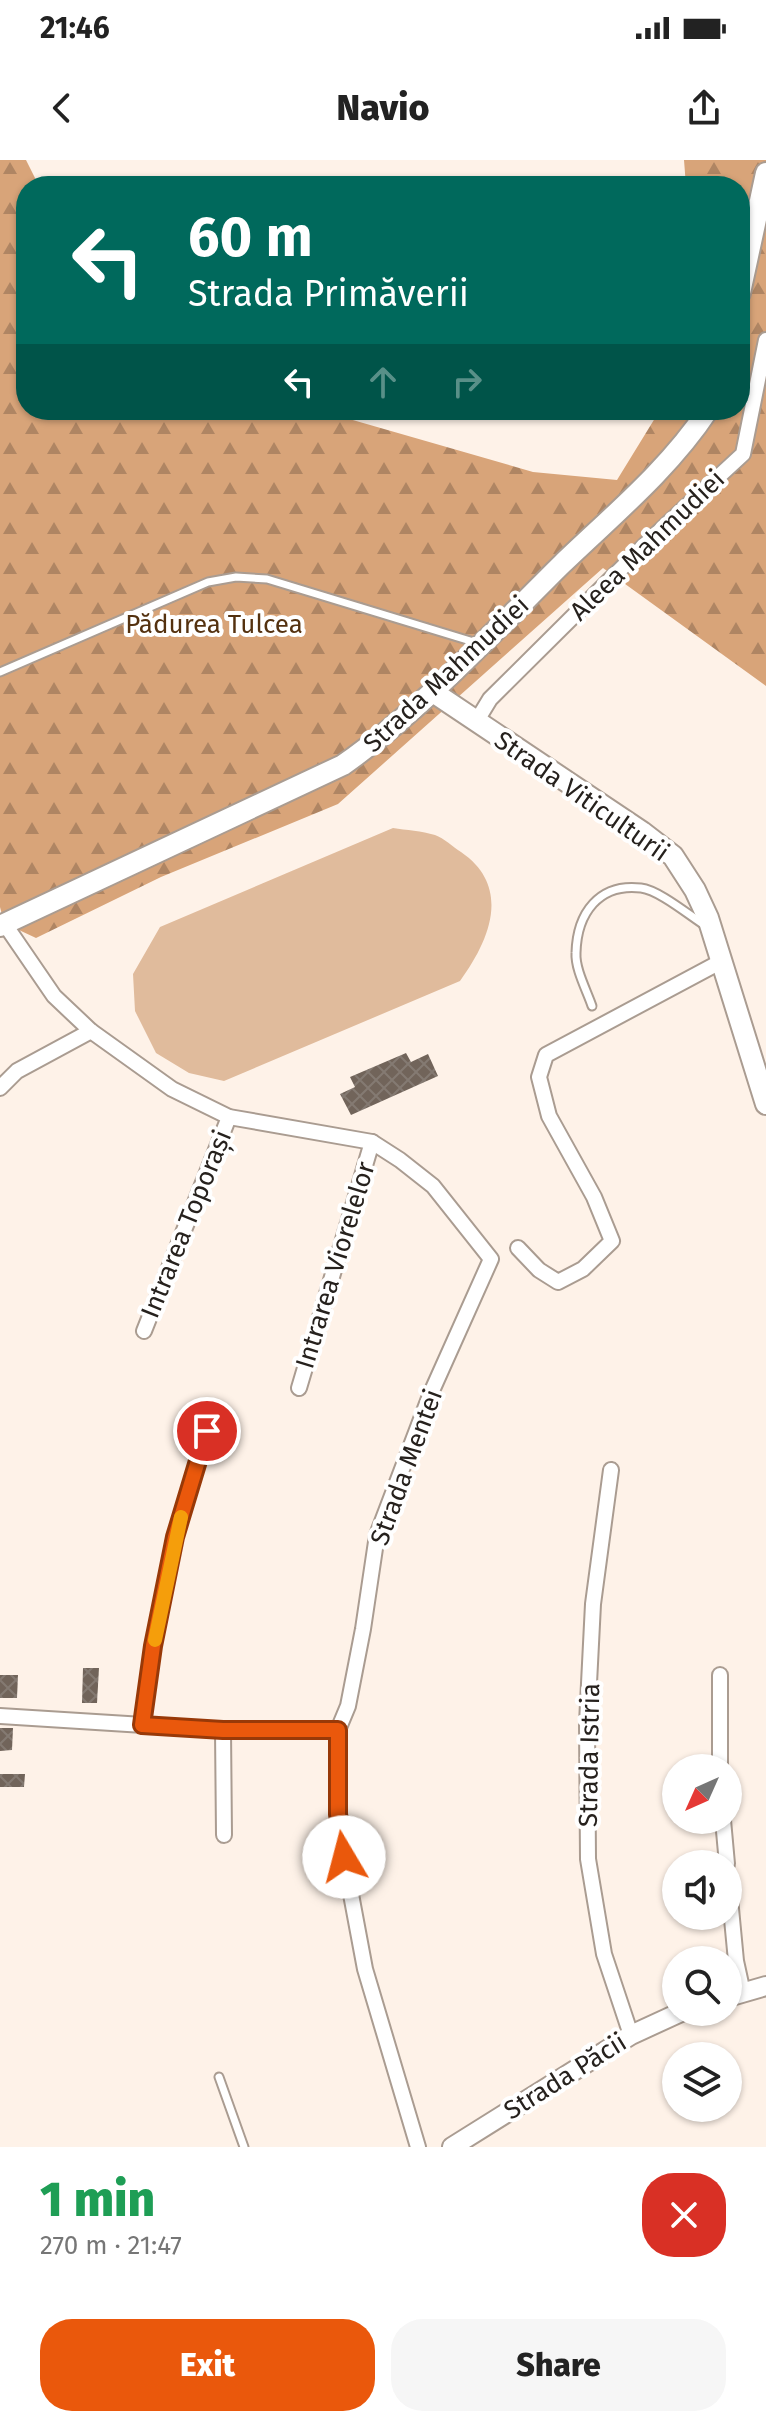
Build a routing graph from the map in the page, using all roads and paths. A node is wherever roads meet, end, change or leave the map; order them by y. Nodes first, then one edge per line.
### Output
1 (766, 173) edge
2 (750, 247) edge
3 (766, 340) edge
4 (750, 419) edge
5 (700, 420) edge
6 (750, 420) edge
7 (480, 644) junction
8 (0, 672) edge
9 (433, 692) junction
10 (476, 722) junction
11 (2, 924) edge
12 (711, 929) junction
13 (722, 961) junction
14 (592, 1006) dead end
15 (91, 1031) junction
16 (0, 1088) edge
17 (765, 1099) edge
18 (229, 1117) junction
19 (372, 1142) junction
20 (518, 1248) dead end
21 (144, 1331) dead end
22 (299, 1388) dead end
23 (207, 1431) dead end
24 (611, 1470) dead end
25 (720, 1675) dead end
26 (0, 1716) edge
27 (142, 1725) junction
28 (223, 1730) junction
29 (338, 1730) junction
30 (720, 1754) edge
31 (224, 1835) dead end
32 (766, 1986) edge
33 (742, 1993) edge
34 (662, 2021) edge
35 (631, 2035) junction
36 (219, 2077) dead end
37 (244, 2147) edge
38 (418, 2147) edge
39 (452, 2147) edge

1 - 2 main road
3 - 4 street, Aleea Mahmudiei
5 - 7 main road, Strada Mahmudiei
6 - 10 street, Aleea Mahmudiei
7 - 8 lane
7 - 9 main road, Strada Mahmudiei
9 - 10 main road, Strada Viticulturii
9 - 11 main road, Strada Mahmudiei
10 - 12 main road, Strada Viticulturii
11 - 15 street
12 - 13 main road, Strada Viticulturii
12 - 14 lane
13 - 17 main road, Strada Viticulturii
13 - 20 street
15 - 16 street
15 - 18 street
18 - 19 street
18 - 21 street, Intrarea Toporași
19 - 22 street, Intrarea Viorelelor
19 - 29 street, Strada Mentei
23 - 27 street
24 - 35 street, Strada Istria
25 - 30 street
26 - 27 street
27 - 28 street
28 - 29 street
28 - 31 street
29 - 38 street, Strada Mentei
32 - 33 street
34 - 35 street, Strada Păcii
35 - 39 street, Strada Păcii
36 - 37 lane

